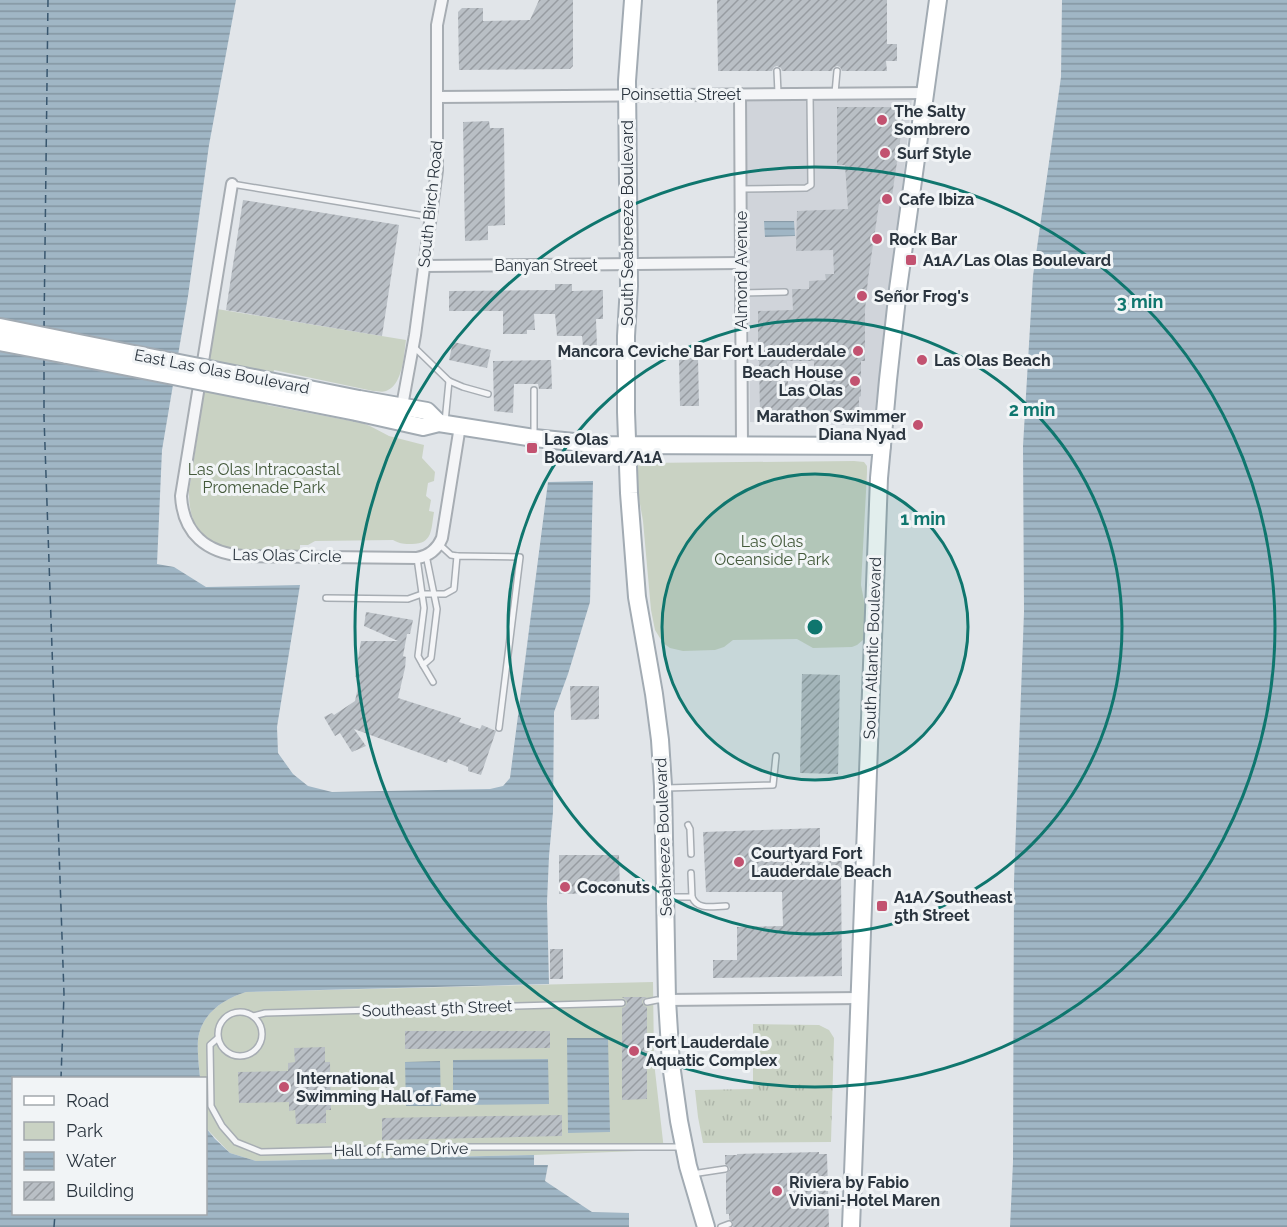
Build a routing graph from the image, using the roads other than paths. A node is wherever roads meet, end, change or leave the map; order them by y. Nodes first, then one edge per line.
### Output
1 (441, 0) edge
2 (633, 0) edge
3 (938, 0) edge
4 (777, 71) dead end
5 (837, 71) dead end
6 (778, 93) junction
7 (810, 93) junction
8 (835, 93) junction
9 (925, 93) junction
10 (740, 94) junction
11 (627, 95) junction
12 (437, 97) junction
13 (232, 184) joint
14 (740, 189) junction
15 (431, 217) junction
16 (740, 263) junction
17 (628, 264) junction
18 (424, 266) junction
19 (785, 292) dead end
20 (741, 293) junction
21 (0, 327) edge
22 (0, 342) edge
23 (413, 346) junction
24 (449, 381) junction
25 (534, 390) dead end
26 (488, 394) dead end
27 (358, 405) junction
28 (402, 406) junction
29 (448, 424) junction
30 (534, 438) junction
31 (742, 445) junction
32 (627, 446) junction
33 (882, 446) junction
34 (439, 544) junction
35 (421, 556) junction
36 (457, 556) junction
37 (422, 594) junction
38 (434, 594) junction
39 (326, 598) dead end
40 (423, 665) junction
41 (433, 682) dead end
42 (499, 728) dead end
43 (776, 756) dead end
44 (663, 788) junction
45 (688, 825) dead end
46 (691, 854) dead end
47 (691, 873) dead end
48 (666, 897) junction
49 (692, 897) junction
50 (726, 906) dead end
51 (860, 998) junction
52 (667, 1000) junction
53 (647, 1002) dead end
54 (622, 1003) dead end
55 (253, 1016) junction
56 (218, 1038) junction
57 (684, 1147) junction
58 (726, 1169) dead end
59 (690, 1174) junction
60 (729, 1224) dead end
61 (706, 1227) edge
62 (720, 1227) edge
63 (851, 1227) edge

1 - 12 street, South Birch Road
2 - 11 main road, South Seabreeze Boulevard
3 - 9 main road, South Atlantic Boulevard
4 - 6 lane
5 - 8 lane
6 - 7 street, Poinsettia Street
6 - 10 street, Poinsettia Street
7 - 8 street, Poinsettia Street
7 - 14 lane
8 - 9 street, Poinsettia Street
9 - 33 main road, South Atlantic Boulevard
10 - 11 street, Poinsettia Street
10 - 14 street, Almond Avenue
11 - 12 street, Poinsettia Street
11 - 17 main road, South Seabreeze Boulevard
12 - 15 street, South Birch Road
13 - 15 lane
13 - 35 street, Las Olas Circle
14 - 16 street, Almond Avenue
15 - 18 street, South Birch Road
16 - 17 street, Banyan Street
16 - 20 street, Almond Avenue
17 - 18 street, Banyan Street
17 - 32 main road, South Seabreeze Boulevard
18 - 23 street, South Birch Road
19 - 20 lane
20 - 31 street, Almond Avenue
21 - 27 main road, East Las Olas Boulevard, bridge
22 - 27 main road, East Las Olas Boulevard, bridge
23 - 24 lane
23 - 28 street, South Birch Road
24 - 26 lane
24 - 29 lane
25 - 30 lane
27 - 28 main road, East Las Olas Boulevard
27 - 29 main road, East Las Olas Boulevard
28 - 29 main road, East Las Olas Boulevard
29 - 30 main road, East Las Olas Boulevard
29 - 34 street
30 - 32 main road, East Las Olas Boulevard
31 - 32 main road, East Las Olas Boulevard
31 - 33 main road, East Las Olas Boulevard
32 - 44 main road, Seabreeze Boulevard
33 - 51 main road, South Atlantic Boulevard
34 - 35 street
34 - 36 lane
35 - 37 lane
35 - 38 lane
36 - 38 lane
36 - 42 lane
37 - 38 lane
37 - 39 lane
37 - 40 lane
38 - 40 lane
40 - 41 lane
43 - 44 lane
44 - 48 main road, Seabreeze Boulevard
45 - 46 lane
47 - 49 lane
48 - 49 lane
48 - 52 main road, Seabreeze Boulevard
49 - 50 lane
51 - 52 street
51 - 63 main road, South Atlantic Boulevard
52 - 53 lane
52 - 57 main road, Seabreeze Boulevard
54 - 55 lane, Southeast 5th Street
55 - 56 lane, Southeast 5th Street
55 - 56 lane
56 - 57 lane, Hall of Fame Drive
57 - 59 main road, Seabreeze Boulevard
58 - 59 lane
59 - 61 main road, Seabreeze Boulevard
60 - 62 lane

